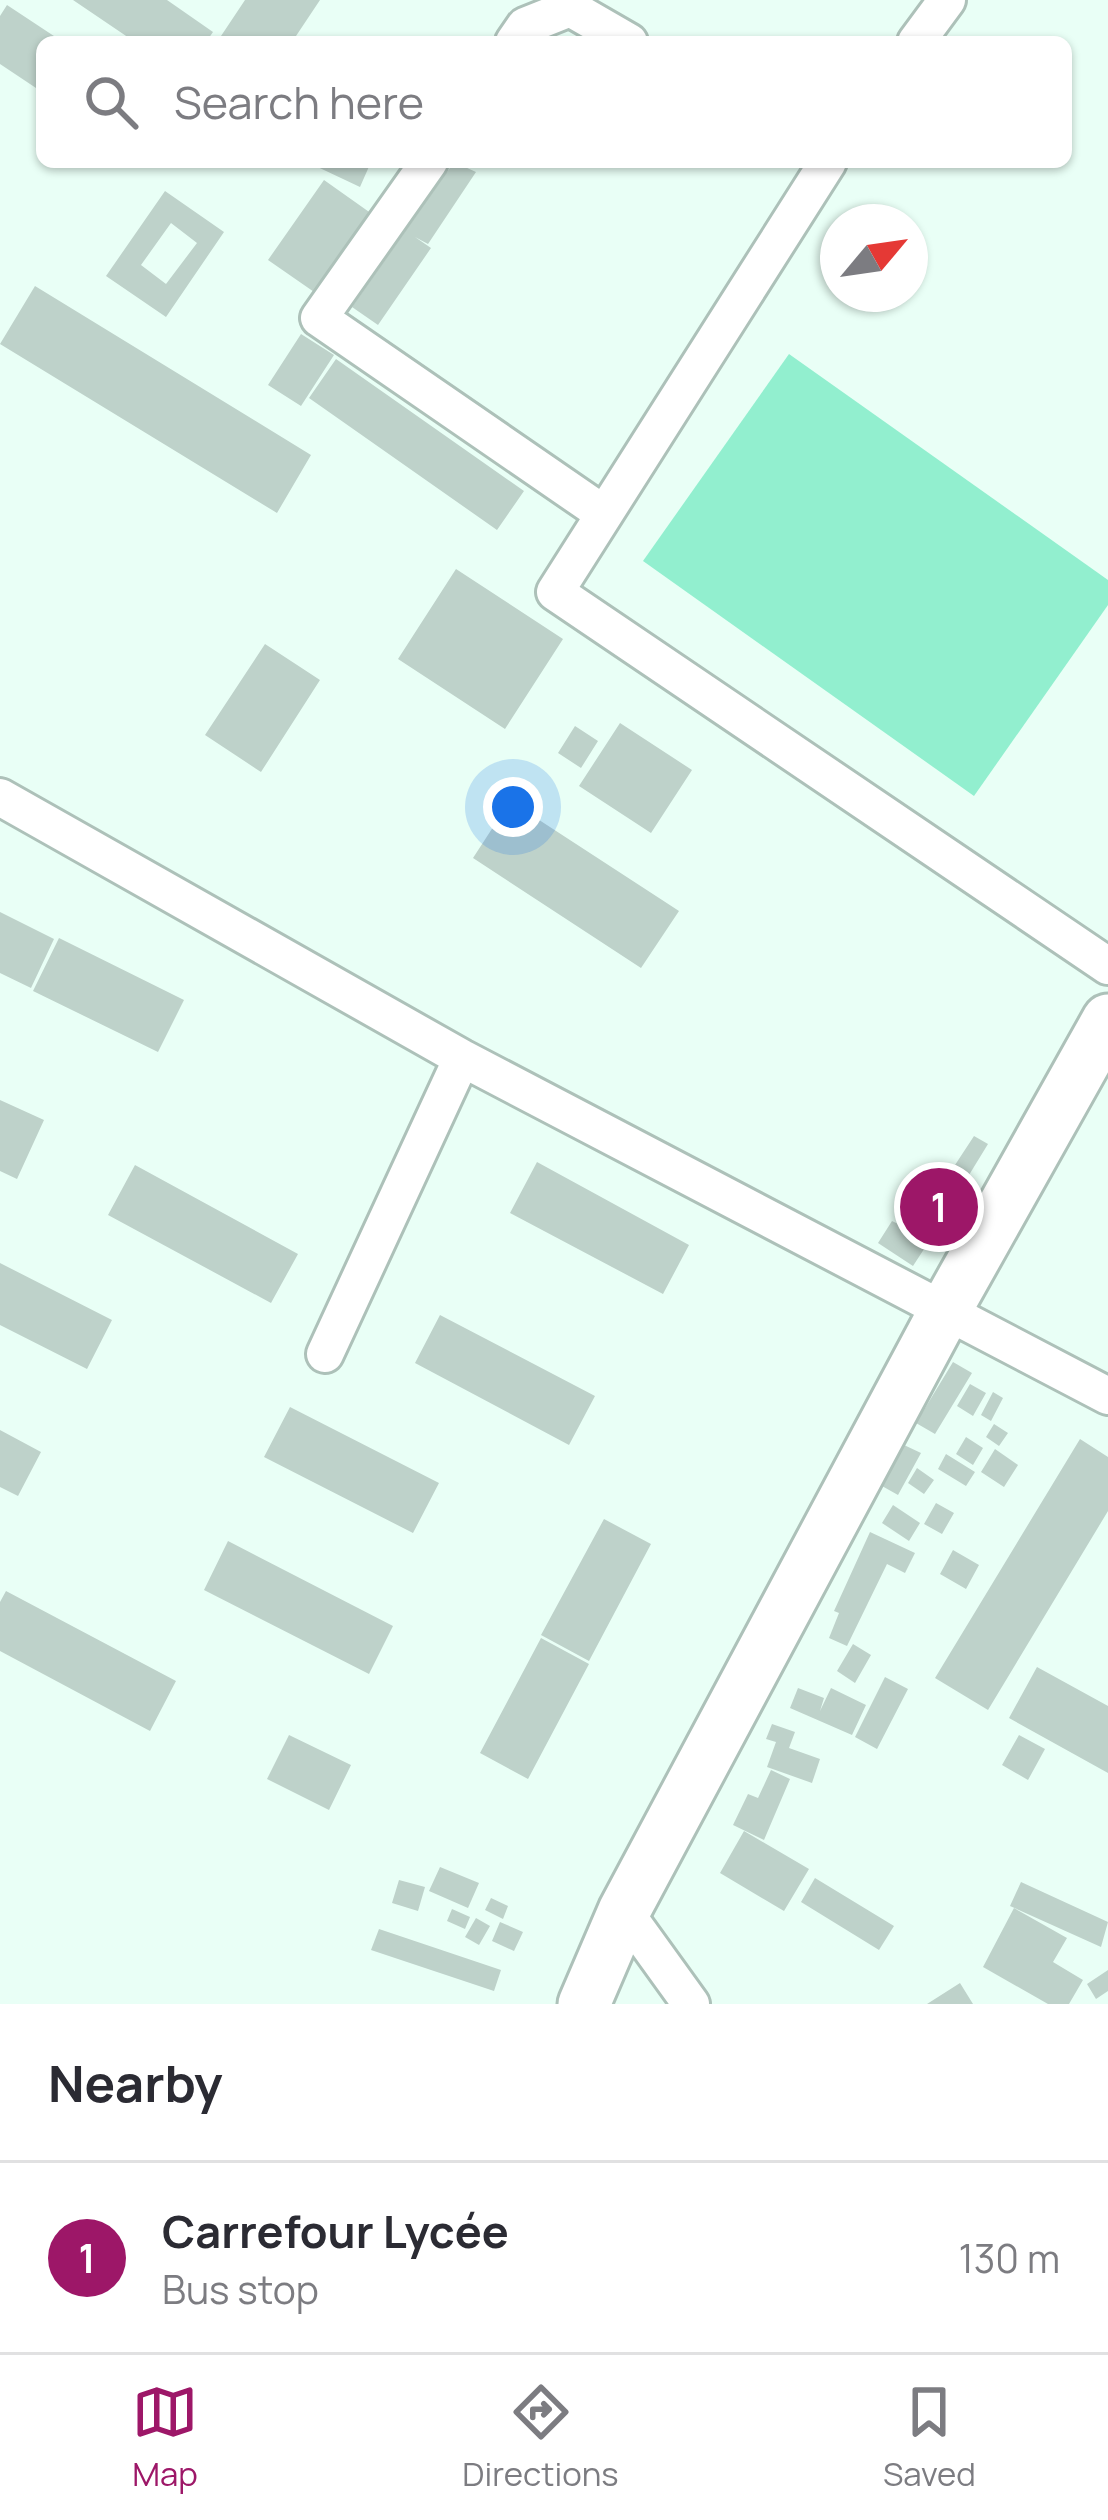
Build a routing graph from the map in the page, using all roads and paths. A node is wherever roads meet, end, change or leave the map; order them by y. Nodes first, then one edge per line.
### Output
1 (947, 0) edge
2 (518, 36) edge
3 (618, 36) edge
4 (920, 36) edge
5 (425, 168) edge
6 (824, 168) edge
7 (604, 514) junction
8 (0, 797) edge
9 (1108, 966) edge
10 (1108, 1020) edge
11 (462, 1058) junction
12 (946, 1309) junction
13 (325, 1354) dead end
14 (1108, 1396) edge
15 (624, 1911) junction
16 (584, 2004) edge
17 (692, 2004) edge

1 - 4 street
2 - 3 street
5 - 7 street
6 - 7 street
7 - 9 street
8 - 11 street
10 - 12 street
11 - 12 street
11 - 13 street
12 - 14 street
12 - 15 street
15 - 16 street
15 - 17 street

